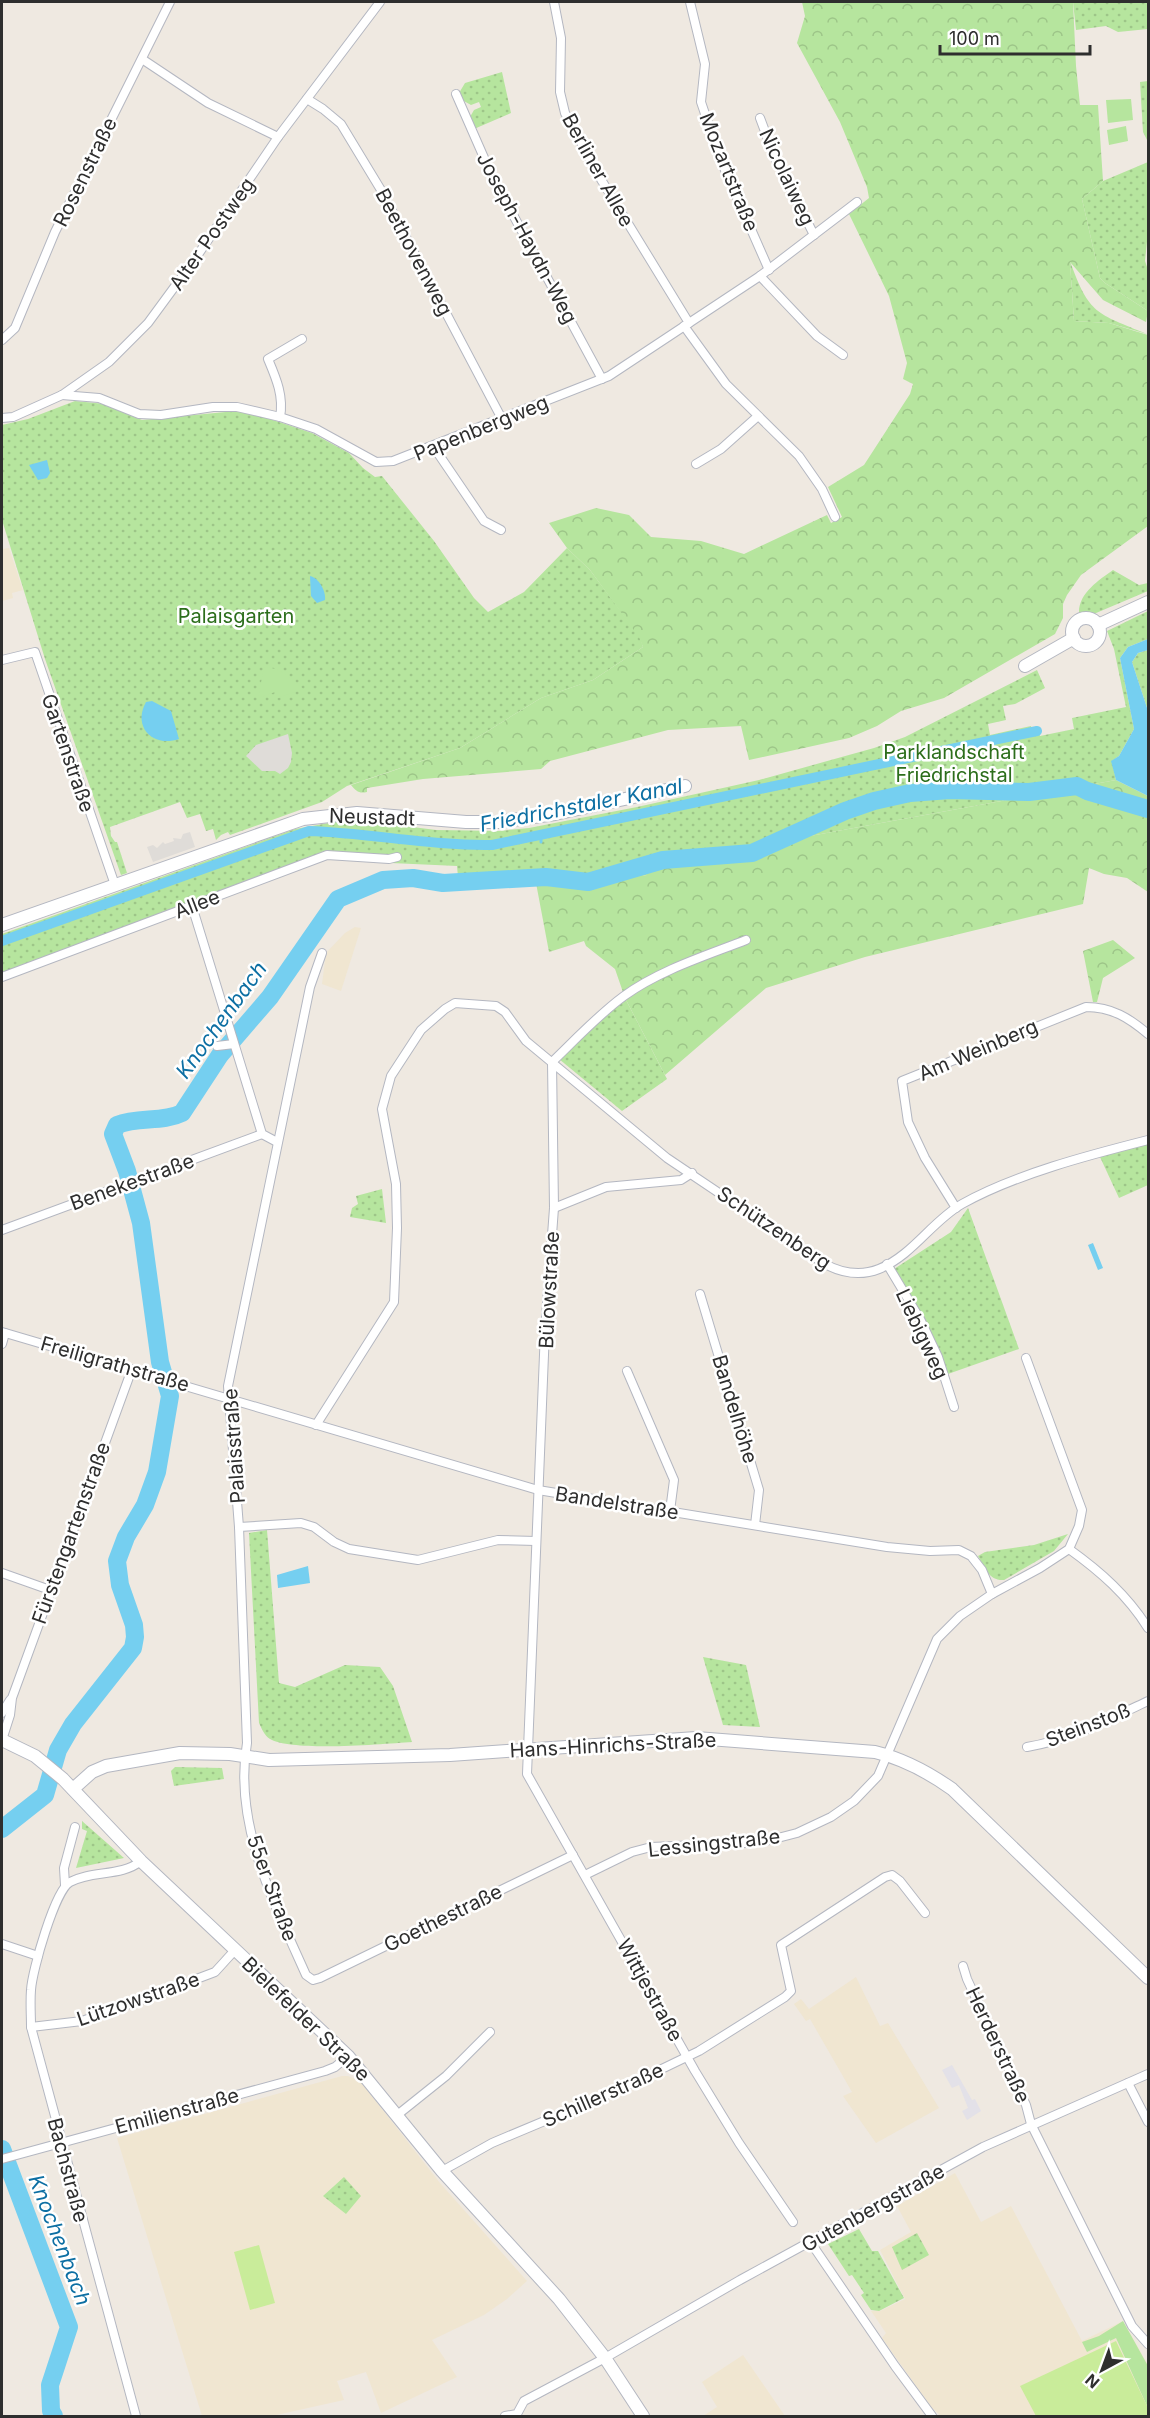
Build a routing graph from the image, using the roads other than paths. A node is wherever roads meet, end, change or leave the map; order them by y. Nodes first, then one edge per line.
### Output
1 (170, 2) edge
2 (380, 2) edge
3 (554, 2) edge
4 (690, 2) edge
5 (142, 59) junction
6 (456, 94) dead end
7 (307, 99) junction
8 (760, 118) dead end
9 (278, 137) junction
10 (857, 202) dead end
11 (814, 236) junction
12 (769, 270) junction
13 (760, 276) junction
14 (687, 325) junction
15 (302, 339) dead end
16 (2, 340) edge
17 (843, 355) dead end
18 (602, 379) junction
19 (62, 395) junction
20 (758, 416) junction
21 (280, 417) junction
22 (2, 418) edge
23 (502, 419) junction
24 (433, 446) junction
25 (696, 464) dead end
26 (835, 517) dead end
27 (501, 530) dead end
28 (1149, 602) edge
29 (1098, 625) junction
30 (1074, 638) junction
31 (2, 660) edge
32 (1025, 666) dead end
33 (685, 786) dead end
34 (397, 857) dead end
35 (115, 885) junction
36 (192, 906) junction
37 (2, 926) edge
38 (746, 940) dead end
39 (322, 953) dead end
40 (2, 977) edge
41 (1149, 1034) edge
42 (234, 1045) junction
43 (217, 1046) dead end
44 (552, 1062) junction
45 (262, 1134) junction
46 (1149, 1140) edge
47 (278, 1142) junction
48 (692, 1173) junction
49 (554, 1208) junction
50 (956, 1209) junction
51 (2, 1230) edge
52 (887, 1264) junction
53 (700, 1294) dead end
54 (3, 1332) edge
55 (2, 1344) edge
56 (1026, 1358) dead end
57 (132, 1369) junction
58 (627, 1371) dead end
59 (229, 1397) junction
60 (954, 1407) dead end
61 (316, 1425) junction
62 (538, 1490) junction
63 (670, 1511) junction
64 (755, 1525) junction
65 (239, 1527) junction
66 (536, 1541) junction
67 (1069, 1549) junction
68 (2, 1573) edge
69 (50, 1590) junction
70 (992, 1594) junction
71 (1149, 1628) edge
72 (12, 1698) junction
73 (1149, 1701) edge
74 (2, 1713) edge
75 (2, 1740) edge
76 (1027, 1747) dead end
77 (527, 1750) junction
78 (245, 1755) junction
79 (887, 1755) junction
80 (73, 1789) junction
81 (75, 1827) dead end
82 (573, 1855) junction
83 (141, 1861) junction
84 (585, 1875) junction
85 (65, 1885) junction
86 (925, 1913) dead end
87 (2, 1944) edge
88 (236, 1950) junction
89 (38, 1956) junction
90 (963, 1966) dead end
91 (1149, 1978) edge
92 (312, 1980) joint
93 (31, 2027) junction
94 (490, 2032) dead end
95 (348, 2056) junction
96 (687, 2057) junction
97 (1149, 2074) edge
98 (1128, 2083) junction
99 (396, 2116) junction
100 (1149, 2122) edge
101 (1030, 2124) junction
102 (61, 2144) junction
103 (2, 2160) edge
104 (442, 2171) junction
105 (793, 2222) dead end
106 (811, 2243) junction
107 (1149, 2344) edge
108 (605, 2358) junction
109 (518, 2415) edge
110 (136, 2416) edge
111 (505, 2416) edge
112 (643, 2416) edge
113 (932, 2416) edge

1 - 5 street, Rosenstraße
2 - 7 street, Alter Postweg
3 - 14 street, Berliner Allee
4 - 12 street, Mozartstraße
5 - 9 street
5 - 16 street, Rosenstraße
6 - 18 street, Joseph-Haydn-Weg
7 - 9 street, Alter Postweg
7 - 23 street, Beethovenweg
8 - 11 street, Nicolaiweg
9 - 19 street, Alter Postweg
10 - 11 street, Papenbergweg
11 - 12 street, Papenbergweg
12 - 13 street, Papenbergweg
13 - 14 street, Papenbergweg
13 - 17 street
14 - 18 street, Papenbergweg
14 - 20 street, Berliner Allee
15 - 21 street
18 - 23 street, Papenbergweg
19 - 21 street, Papenbergweg
19 - 22 street, Alter Postweg
20 - 25 street
20 - 26 street, Berliner Allee
21 - 24 street, Papenbergweg
23 - 24 street, Papenbergweg
24 - 27 street
28 - 29 main road
29 - 30 main road
29 - 30 main road
30 - 32 main road
31 - 35 street, Gartenstraße
33 - 35 main road, Neustadt
34 - 36 street, Allee
35 - 37 main road, Neustadt
36 - 40 street, Allee
36 - 42 street
38 - 44 street
39 - 47 street, Palaisstraße
41 - 50 street, Am Weinberg
42 - 43 street
42 - 45 street
44 - 48 street, Schützenberg
44 - 49 street, Bülowstraße
44 - 61 street, Schützenberg
45 - 47 street
45 - 51 street, Benekestraße
46 - 50 street, Schützenberg
47 - 59 street, Palaisstraße
48 - 49 street
48 - 52 street, Schützenberg
49 - 62 street, Bülowstraße
50 - 52 street, Schützenberg
52 - 60 street, Liebigweg
53 - 64 street, Bandelhöhe
54 - 55 street
54 - 57 street, Freiligrathstraße
56 - 67 street
57 - 59 street, Freiligrathstraße
57 - 69 street, Fürstengartenstraße
58 - 63 street
59 - 61 street, Bandelstraße
59 - 65 street, Palaisstraße
61 - 62 street, Bandelstraße
62 - 63 street, Bandelstraße
62 - 66 street, Bülowstraße
63 - 64 street, Bandelstraße
64 - 70 street, Bandelstraße
65 - 66 street
65 - 78 street, Palaisstraße
66 - 77 street, Bülowstraße
67 - 70 street, Lessingstraße
67 - 71 street
68 - 69 street
69 - 72 street, Fürstengartenstraße
70 - 79 street, Lessingstraße
72 - 74 street, Fürstengartenstraße
72 - 75 street, Fürstengartenstraße
73 - 76 street, Steinstoß
75 - 80 main road, Bielefelder Straße
77 - 78 main road, Hans-Hinrichs-Straße
77 - 79 main road, Hans-Hinrichs-Straße
77 - 82 street, Wittjestraße
78 - 80 main road, Hans-Hinrichs-Straße
78 - 92 street, 55er Straße
79 - 84 street, Lessingstraße
79 - 91 main road, Hans-Hinrichs-Straße
80 - 83 main road, Bielefelder Straße
81 - 85 street, Bachstraße
82 - 84 street, Wittjestraße
82 - 92 street, Goethestraße
83 - 85 street
83 - 88 main road, Bielefelder Straße
84 - 96 street, Wittjestraße
85 - 89 street, Bachstraße
86 - 96 street, Schillerstraße
87 - 89 street
88 - 93 street, Lützowstraße
88 - 95 main road, Bielefelder Straße
89 - 93 street, Bachstraße
90 - 101 street, Herderstraße
93 - 102 street, Bachstraße
94 - 99 street
95 - 99 main road, Bielefelder Straße
95 - 102 street, Emilienstraße
96 - 104 street, Schillerstraße
96 - 105 street, Wittjestraße
97 - 98 street, Gutenbergstraße
98 - 100 street
98 - 101 street, Gutenbergstraße
99 - 104 main road, Bielefelder Straße
101 - 106 street, Gutenbergstraße
101 - 107 street, Herderstraße
102 - 103 street, Emilienstraße
102 - 110 street, Bachstraße
104 - 108 main road, Bielefelder Straße
106 - 108 street, Gutenbergstraße
106 - 113 street
108 - 109 street, Gutenbergstraße
108 - 112 main road, Bielefelder Straße
109 - 111 street

